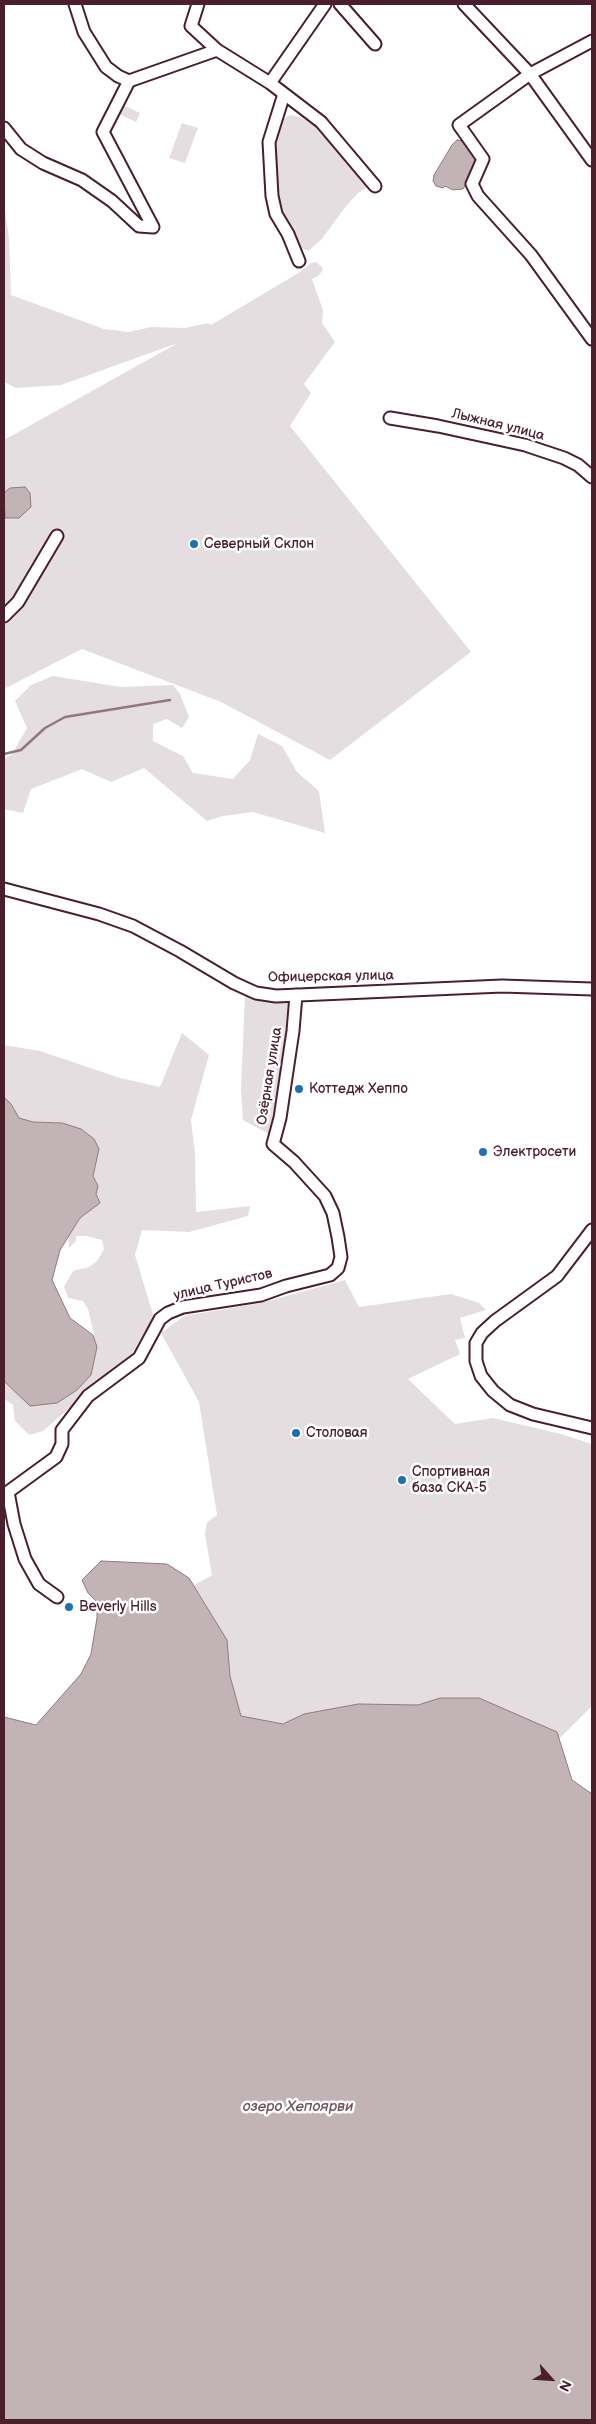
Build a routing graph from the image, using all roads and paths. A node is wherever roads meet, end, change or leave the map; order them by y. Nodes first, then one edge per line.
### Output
1 (75, 4) edge
2 (198, 4) edge
3 (325, 4) edge
4 (340, 4) edge
5 (464, 4) edge
6 (592, 41) edge
7 (375, 44) dead end
8 (217, 50) junction
9 (530, 74) junction
10 (129, 80) junction
11 (270, 83) junction
12 (284, 94) junction
13 (4, 128) edge
14 (592, 160) edge
15 (375, 186) dead end
16 (299, 261) dead end
17 (592, 338) edge
18 (390, 418) dead end
19 (592, 477) edge
20 (57, 536) dead end
21 (4, 616) edge
22 (4, 889) edge
23 (592, 989) edge
24 (296, 995) junction
25 (592, 1230) edge
26 (341, 1257) joint
27 (592, 1428) edge
28 (57, 1597) dead end

1 - 10 street
2 - 8 street
3 - 11 street
4 - 7 street
5 - 9 street
6 - 9 street
8 - 10 street
8 - 11 street
9 - 14 street
9 - 17 street
10 - 13 street
11 - 12 street
12 - 15 street
12 - 16 street
18 - 19 street, Лыжная улица
20 - 21 street
22 - 24 street, Офицерская улица
23 - 24 street, Офицерская улица
24 - 26 street, Озёрная улица
25 - 27 street
26 - 28 street, улица Туристов

